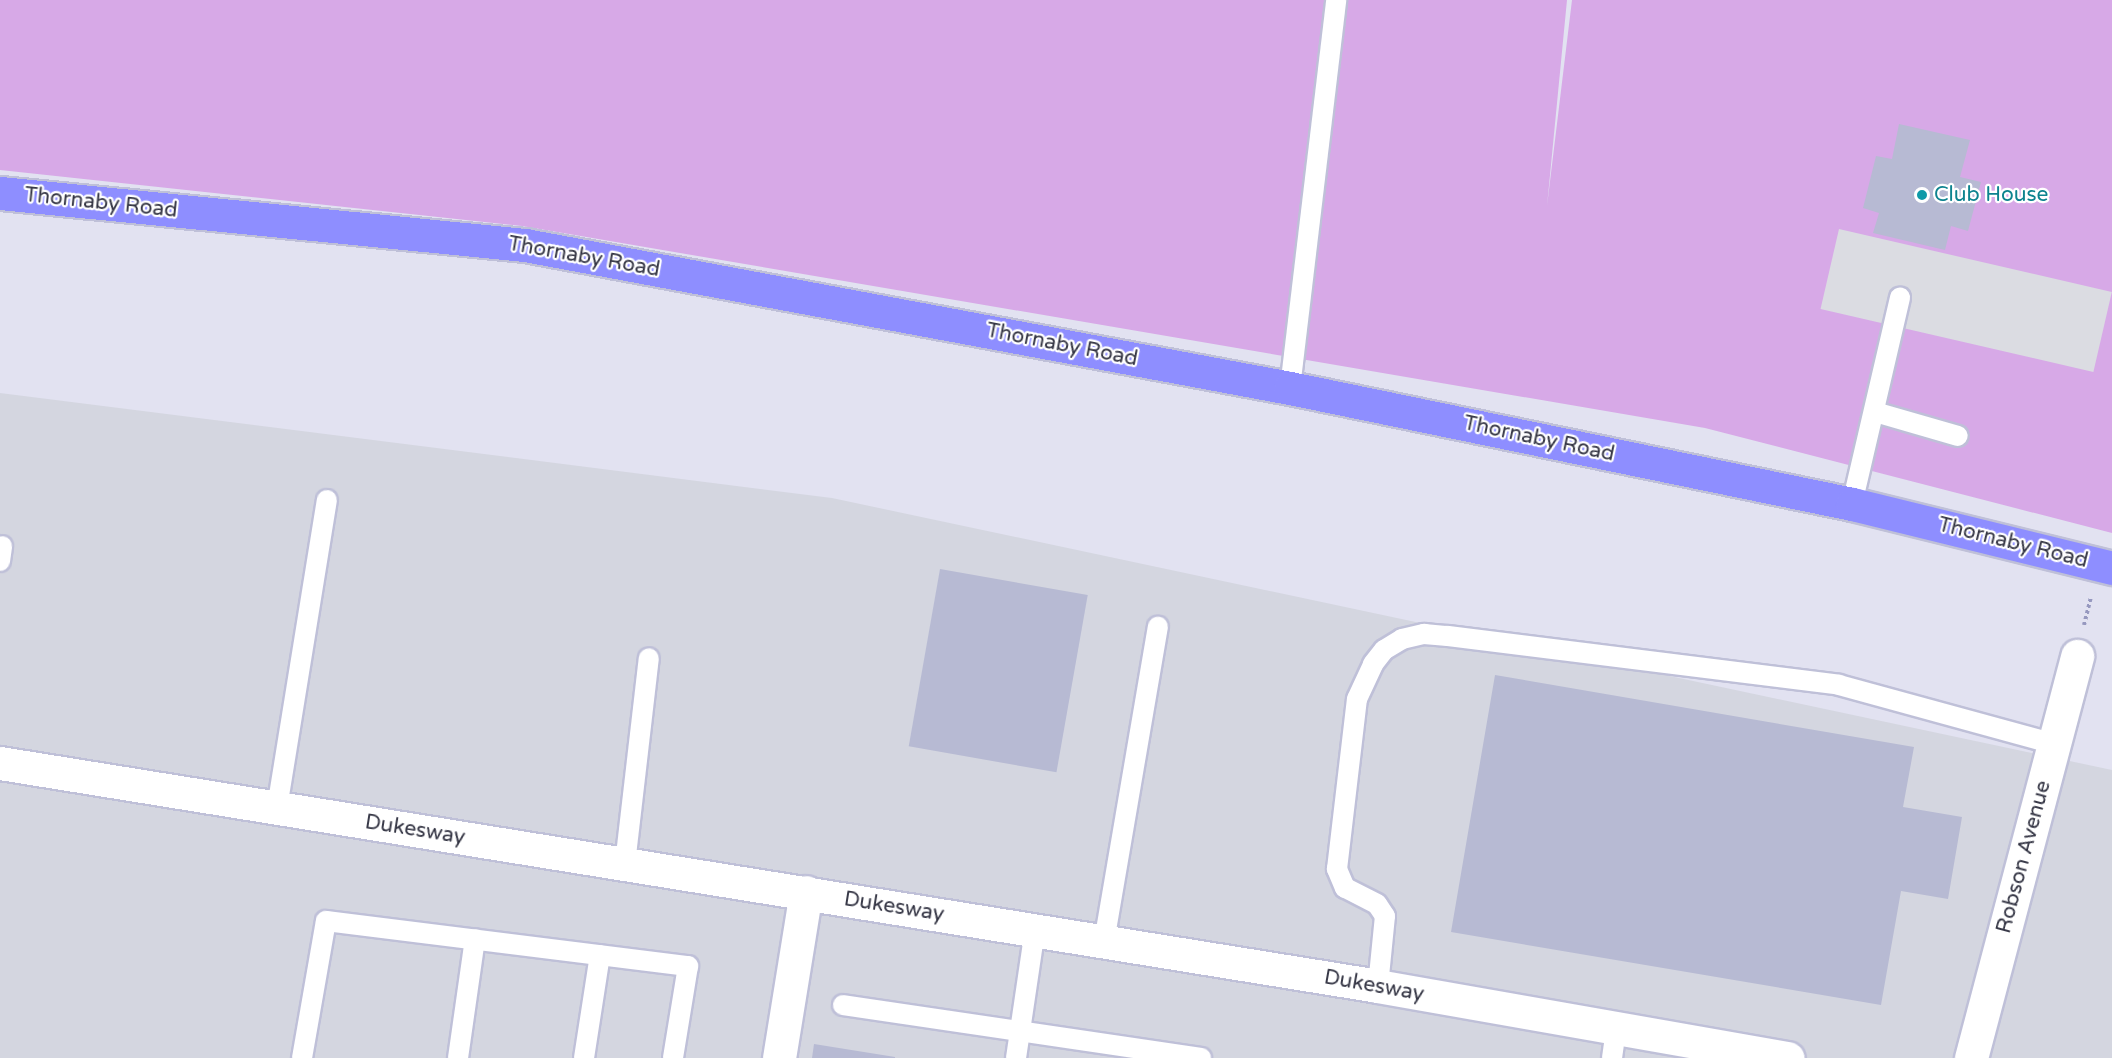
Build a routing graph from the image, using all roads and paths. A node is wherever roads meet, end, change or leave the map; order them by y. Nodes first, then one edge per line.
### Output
1 (1336, 0) edge
2 (0, 193) edge
3 (1900, 298) dead end
4 (1290, 388) junction
5 (1875, 412) junction
6 (1958, 436) dead end
7 (327, 500) dead end
8 (1852, 504) junction
9 (2105, 566) edge
10 (1158, 627) dead end
11 (2077, 656) joint
12 (649, 658) dead end
13 (2054, 744) junction
14 (0, 763) edge
15 (277, 808) junction
16 (625, 864) junction
17 (806, 892) junction
18 (1035, 930) junction
19 (475, 939) junction
20 (1104, 942) junction
21 (600, 955) junction
22 (1378, 986) junction
23 (843, 1005) dead end
24 (1021, 1030) junction
25 (1614, 1043) edge
26 (302, 1058) edge
27 (458, 1058) edge
28 (584, 1058) edge
29 (673, 1058) edge
30 (779, 1058) edge
31 (1016, 1058) edge
32 (1201, 1058) edge
33 (1788, 1058) edge
34 (1971, 1058) edge

1 - 4 lane
2 - 4 main road, Thornaby Road
3 - 5 lane
4 - 8 main road, Thornaby Road
5 - 6 lane
5 - 8 lane
7 - 15 lane
8 - 9 main road, Thornaby Road
9 - 11 path
10 - 20 lane
11 - 13 street, Robson Avenue
12 - 16 lane
13 - 22 lane
13 - 34 street, Robson Avenue
14 - 15 street, Dukesway
15 - 16 street, Dukesway
16 - 17 street, Dukesway
17 - 18 street, Dukesway
17 - 30 street
18 - 20 street, Dukesway
18 - 24 lane
19 - 21 lane
19 - 26 lane
19 - 27 lane
20 - 22 street, Dukesway
21 - 28 lane
21 - 29 lane
22 - 25 street, Dukesway
23 - 24 lane
24 - 31 lane
24 - 32 lane
25 - 33 street, Dukesway

